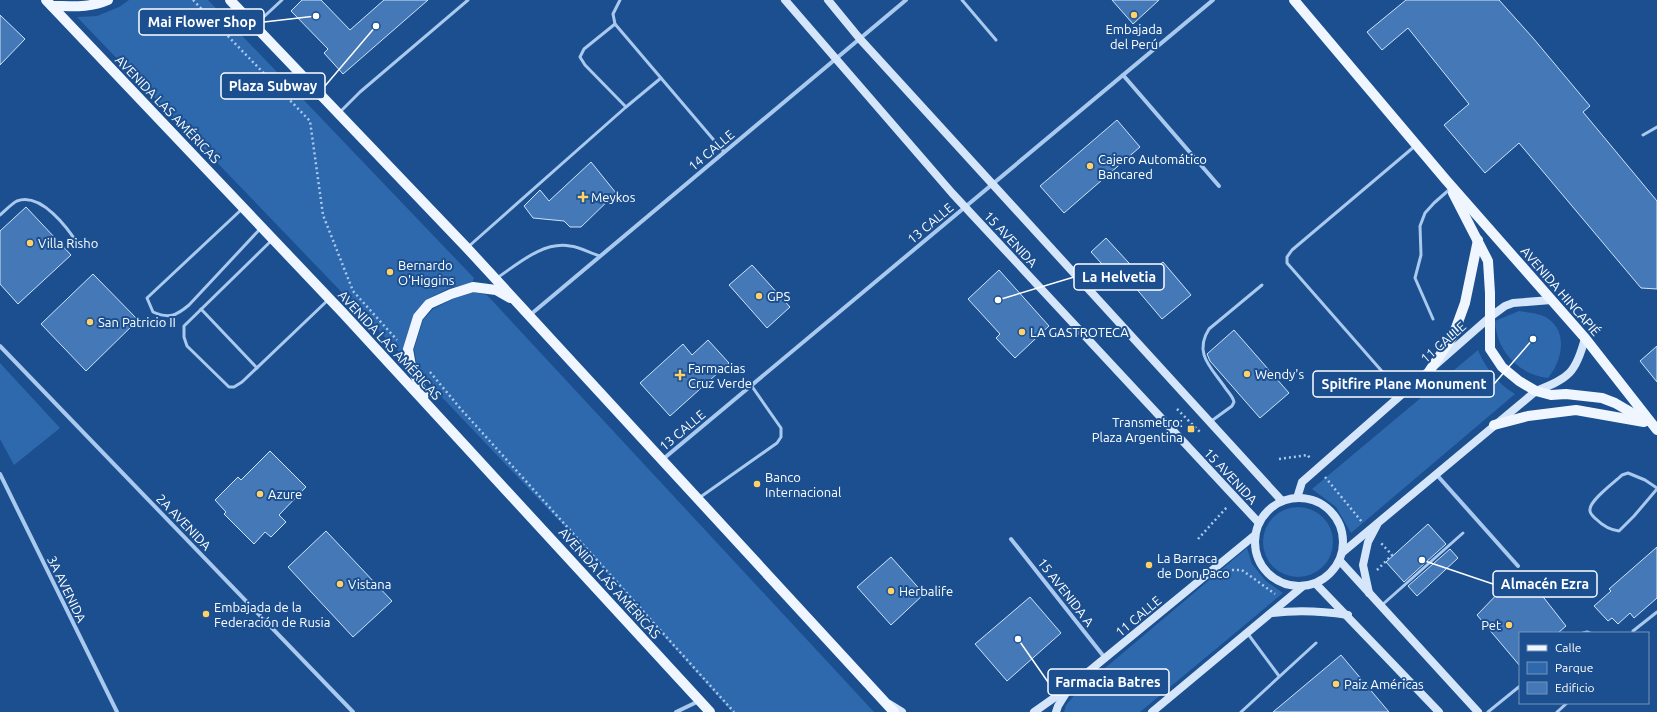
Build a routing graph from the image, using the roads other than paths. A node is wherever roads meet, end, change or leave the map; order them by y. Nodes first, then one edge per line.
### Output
1 (108, 0) edge
2 (230, 0) edge
3 (282, 0) edge
4 (468, 0) edge
5 (620, 0) edge
6 (785, 0) edge
7 (828, 0) edge
8 (906, 0) edge
9 (962, 0) edge
10 (1212, 0) edge
11 (1294, 0) edge
12 (49, 3) edge
13 (615, 24) junction
14 (255, 26) junction
15 (860, 39) junction
16 (996, 40) dead end
17 (836, 59) junction
18 (1123, 75) junction
19 (661, 78) junction
20 (626, 107) junction
21 (338, 114) junction
22 (1657, 127) edge
23 (1643, 135) dead end
24 (1416, 145) junction
25 (724, 152) junction
26 (993, 184) junction
27 (1448, 184) junction
28 (1219, 186) dead end
29 (244, 207) junction
30 (965, 207) junction
31 (0, 215) edge
32 (262, 227) junction
33 (273, 238) junction
34 (1478, 240) junction
35 (79, 246) dead end
36 (467, 248) junction
37 (600, 256) junction
38 (496, 279) junction
39 (1262, 285) dead end
40 (329, 298) junction
41 (1551, 300) junction
42 (518, 303) junction
43 (201, 309) junction
44 (529, 315) junction
45 (1489, 317) junction
46 (1433, 319) dead end
47 (1585, 338) junction
48 (0, 346) edge
49 (257, 368) junction
50 (1430, 370) junction
51 (751, 385) junction
52 (1536, 391) junction
53 (1402, 394) junction
54 (428, 404) junction
55 (1209, 422) junction
56 (1494, 425) junction
57 (1654, 427) edge
58 (661, 460) junction
59 (0, 474) edge
60 (1436, 474) junction
61 (1657, 488) edge
62 (1297, 498) junction
63 (697, 500) junction
64 (1282, 501) junction
65 (1259, 523) junction
66 (1371, 532) junction
67 (1463, 533) dead end
68 (1255, 535) junction
69 (1011, 539) dead end
70 (1343, 552) junction
71 (1340, 561) junction
72 (1518, 566) dead end
73 (1316, 584) junction
74 (1302, 587) junction
75 (1369, 593) junction
76 (1381, 606) junction
77 (1657, 612) edge
78 (1271, 613) junction
79 (1348, 615) junction
80 (1633, 631) dead end
81 (1247, 633) junction
82 (1316, 643) dead end
83 (1105, 658) junction
84 (1279, 676) junction
85 (1071, 686) junction
86 (1519, 687) edge
87 (879, 697) junction
88 (700, 700) junction
89 (1566, 704) edge
90 (117, 712) edge
91 (353, 712) edge
92 (676, 712) edge
93 (710, 712) edge
94 (894, 712) edge
95 (902, 712) edge
96 (1034, 712) edge
97 (1056, 712) edge
98 (1152, 712) edge
99 (1240, 712) edge
100 (1439, 712) edge
101 (1478, 712) edge
102 (1488, 712) edge
103 (1557, 712) edge

1 - 12 main road
2 - 14 main road
3 - 14 lane
4 - 21 lane
5 - 13 lane
6 - 17 street, 15 AVENIDA
7 - 15 street, 15 AVENIDA
8 - 15 street, 14 CALLE
9 - 16 lane
10 - 18 street, 13 CALLE
11 - 24 main road, AVENIDA HINCAPIÉ
12 - 29 main road, AVENIDA LAS AMÉRICAS
13 - 19 lane
13 - 20 lane
14 - 21 main road
15 - 17 street, 14 CALLE
15 - 26 street, 15 AVENIDA
17 - 25 street, 14 CALLE
17 - 30 street, 15 AVENIDA
18 - 26 street, 13 CALLE
18 - 28 street
19 - 20 lane
19 - 25 lane
20 - 36 lane
21 - 36 main road
22 - 23 lane
24 - 27 main road, AVENIDA HINCAPIÉ
24 - 53 lane
25 - 37 street, 14 CALLE
26 - 30 street, 13 CALLE
26 - 55 street, 15 AVENIDA
27 - 34 main road, AVENIDA HINCAPIÉ
27 - 41 main road, AVENIDA HINCAPIÉ
27 - 46 lane
29 - 32 main road, AVENIDA LAS AMÉRICAS
29 - 32 lane
30 - 51 street, 13 CALLE
30 - 65 street, 15 AVENIDA
31 - 35 lane
32 - 33 main road, AVENIDA LAS AMÉRICAS
33 - 40 main road, AVENIDA LAS AMÉRICAS
33 - 43 lane
34 - 45 main road, AVENIDA HINCAPIÉ
34 - 50 main road
36 - 38 main road
37 - 38 lane
37 - 44 street, 14 CALLE
38 - 42 main road
39 - 55 lane
40 - 49 lane
40 - 54 main road, AVENIDA LAS AMÉRICAS
41 - 45 street, 11 CALLE
41 - 47 main road, AVENIDA HINCAPIÉ
42 - 44 main road
42 - 54 main road
43 - 49 lane
43 - 49 lane
44 - 58 main road
45 - 50 street, 11 CALLE
45 - 52 main road, AVENIDA HINCAPIÉ
47 - 52 street
47 - 57 main road, AVENIDA HINCAPIÉ
48 - 91 street, 2A AVENIDA
50 - 53 street, 11 CALLE
51 - 58 street, 13 CALLE
51 - 63 lane
52 - 56 street
52 - 57 main road, AVENIDA HINCAPIÉ
53 - 62 street, 11 CALLE
54 - 88 main road, AVENIDA LAS AMÉRICAS
55 - 64 street, 15 AVENIDA
56 - 57 main road
56 - 60 street
58 - 63 main road
59 - 90 street, 3A AVENIDA
60 - 66 street
60 - 72 street
61 - 61 lane
62 - 64 street
62 - 70 street
63 - 87 main road
64 - 65 street
65 - 68 street
66 - 70 street
66 - 75 street
67 - 76 lane
68 - 74 street
68 - 83 street, 11 CALLE
69 - 83 street, 15 AVENIDA A
70 - 71 street
71 - 73 street
71 - 75 street
73 - 74 street
73 - 79 street
74 - 78 street
75 - 76 street
76 - 101 street
77 - 80 lane
78 - 79 street
78 - 81 street
79 - 100 street
81 - 84 lane
81 - 98 street
82 - 84 lane
83 - 85 street, 11 CALLE
84 - 99 lane
85 - 96 street, 11 CALLE
85 - 97 street
86 - 102 lane
87 - 94 main road
87 - 95 street
88 - 92 street
88 - 93 main road, AVENIDA LAS AMÉRICAS
89 - 103 lane

